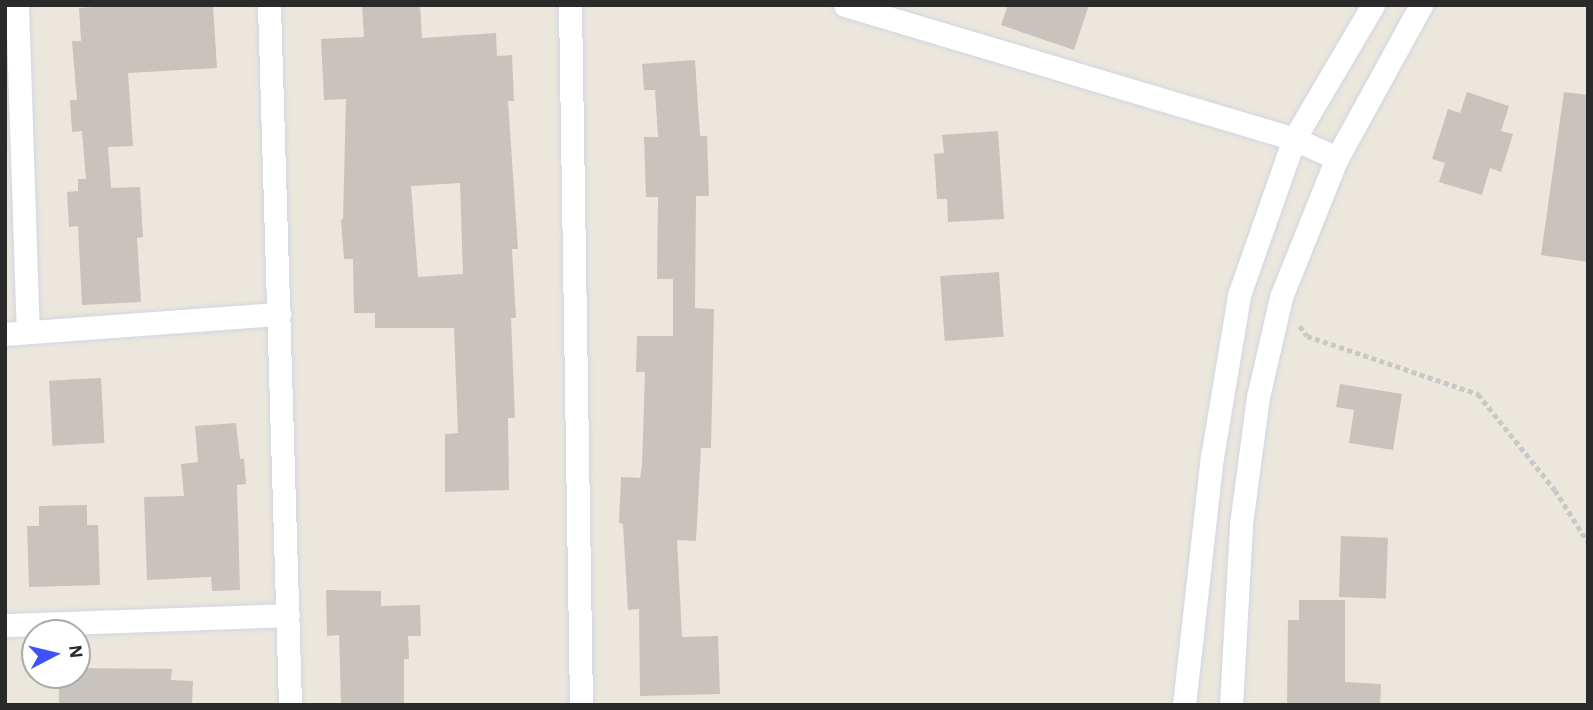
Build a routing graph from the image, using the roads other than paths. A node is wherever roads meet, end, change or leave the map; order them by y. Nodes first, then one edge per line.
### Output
1 (17, 5) edge
2 (269, 5) edge
3 (570, 5) edge
4 (845, 5) edge
5 (1373, 5) edge
6 (1421, 5) edge
7 (1294, 139) junction
8 (1337, 158) junction
9 (279, 314) junction
10 (17, 332) edge
11 (288, 615) junction
12 (5, 625) edge
13 (290, 705) edge
14 (581, 705) edge
15 (1184, 705) edge
16 (1231, 705) edge

1 - 10 street
2 - 9 street
3 - 14 street
4 - 7 street
5 - 7 street
6 - 8 street
7 - 8 street
7 - 15 street
8 - 16 street
9 - 10 street
9 - 11 street
11 - 12 street
11 - 13 street

